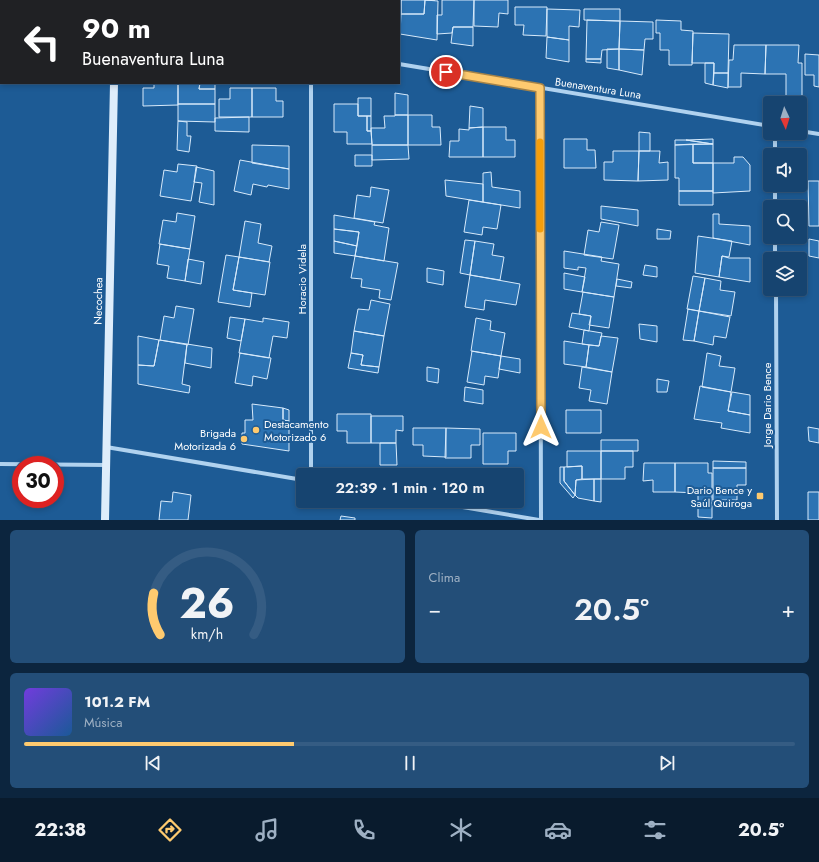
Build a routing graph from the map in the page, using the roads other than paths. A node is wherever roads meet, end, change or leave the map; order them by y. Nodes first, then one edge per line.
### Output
1 (400, 64) edge
2 (114, 84) edge
3 (312, 84) edge
4 (540, 88) junction
5 (763, 125) edge
6 (807, 132) edge
7 (819, 134) edge
8 (776, 296) edge
9 (106, 447) junction
10 (0, 464) edge
11 (106, 465) junction
12 (311, 468) edge
13 (296, 479) edge
14 (469, 508) edge
15 (105, 520) edge
16 (540, 520) edge
17 (777, 520) edge

1 - 4 street, Buenaventura Luna
2 - 9 main road, Necochea
3 - 12 street, Horacio Videla
4 - 5 street, Buenaventura Luna
4 - 16 street
6 - 7 street
8 - 17 street, Jorge Dario Bence
9 - 11 main road, Necochea
9 - 13 street
10 - 11 street
11 - 15 main road, Necochea
14 - 16 street

